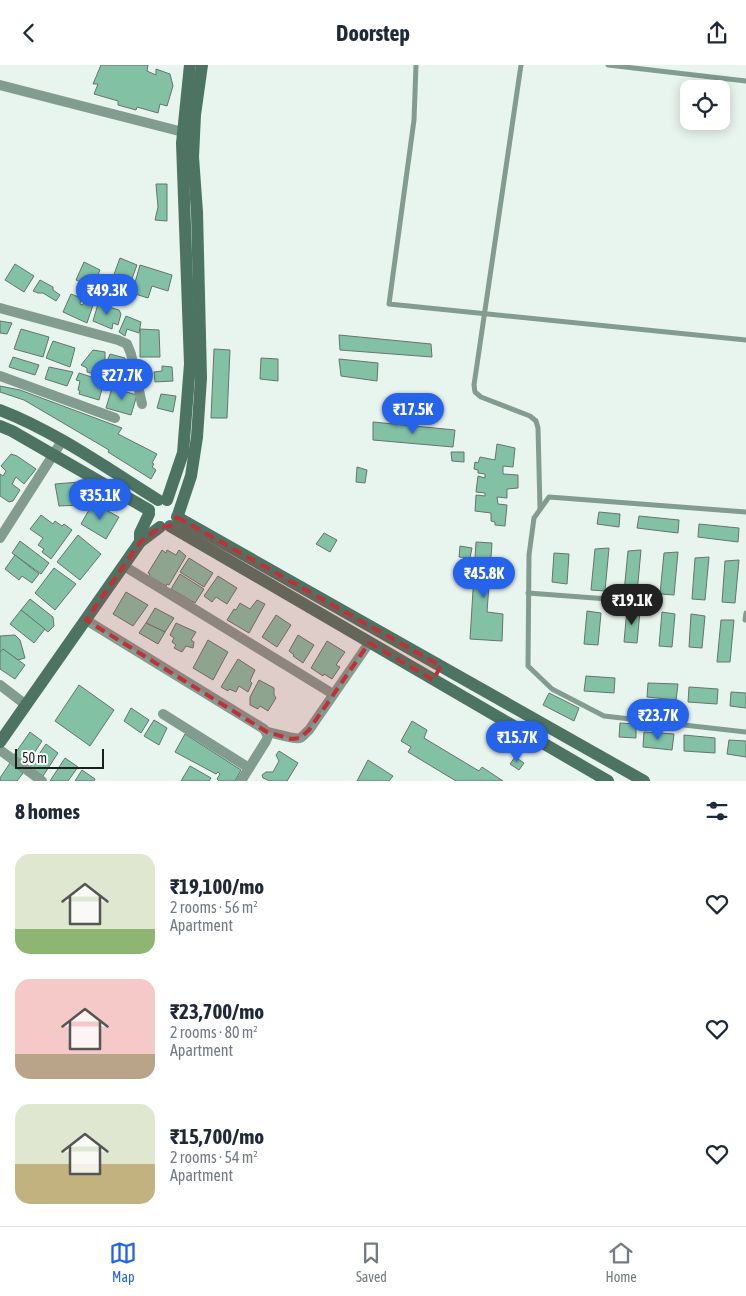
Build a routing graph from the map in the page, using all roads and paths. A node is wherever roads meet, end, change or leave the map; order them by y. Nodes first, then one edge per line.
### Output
1 (190, 65) edge
2 (202, 65) edge
3 (416, 65) edge
4 (521, 65) edge
5 (608, 65) edge
6 (746, 81) edge
7 (0, 85) edge
8 (187, 127) junction
9 (193, 295) junction
10 (0, 308) edge
11 (484, 313) junction
12 (746, 340) edge
13 (0, 376) edge
14 (142, 404) dead end
15 (0, 411) edge
16 (116, 418) dead end
17 (0, 426) edge
18 (62, 441) junction
19 (53, 454) junction
20 (156, 506) junction
21 (540, 509) junction
22 (746, 511) edge
23 (171, 521) junction
24 (0, 538) edge
25 (140, 541) junction
26 (124, 566) junction
27 (528, 593) junction
28 (648, 602) dead end
29 (746, 613) edge
30 (86, 620) junction
31 (745, 620) edge
32 (369, 643) junction
33 (441, 666) junction
34 (433, 680) junction
35 (0, 685) edge
36 (333, 694) junction
37 (26, 705) junction
38 (163, 714) dead end
39 (746, 732) edge
40 (267, 733) junction
41 (0, 742) edge
42 (0, 750) edge
43 (249, 768) junction
44 (42, 781) edge
45 (242, 781) edge
46 (608, 781) edge
47 (644, 781) edge

1 - 8 street
2 - 8 street
3 - 11 lane
4 - 11 lane
5 - 6 lane
7 - 8 street
8 - 9 street
9 - 20 street
9 - 23 street
10 - 14 street
11 - 12 lane
11 - 21 lane
13 - 16 street
15 - 18 street
17 - 19 street
18 - 19 street
18 - 20 street
19 - 20 street
19 - 24 street
20 - 23 street
20 - 23 street
20 - 25 street
21 - 22 lane
21 - 27 lane
23 - 25 street
23 - 32 street
23 - 33 street
25 - 26 street
26 - 30 street
26 - 36 street
27 - 28 lane
27 - 39 lane
29 - 31 lane
30 - 37 street
30 - 40 street
32 - 34 street
32 - 36 street
33 - 34 street
33 - 47 street
34 - 46 street
35 - 37 street
36 - 40 street
37 - 41 street
38 - 43 street
40 - 43 street
42 - 44 street
43 - 45 street

